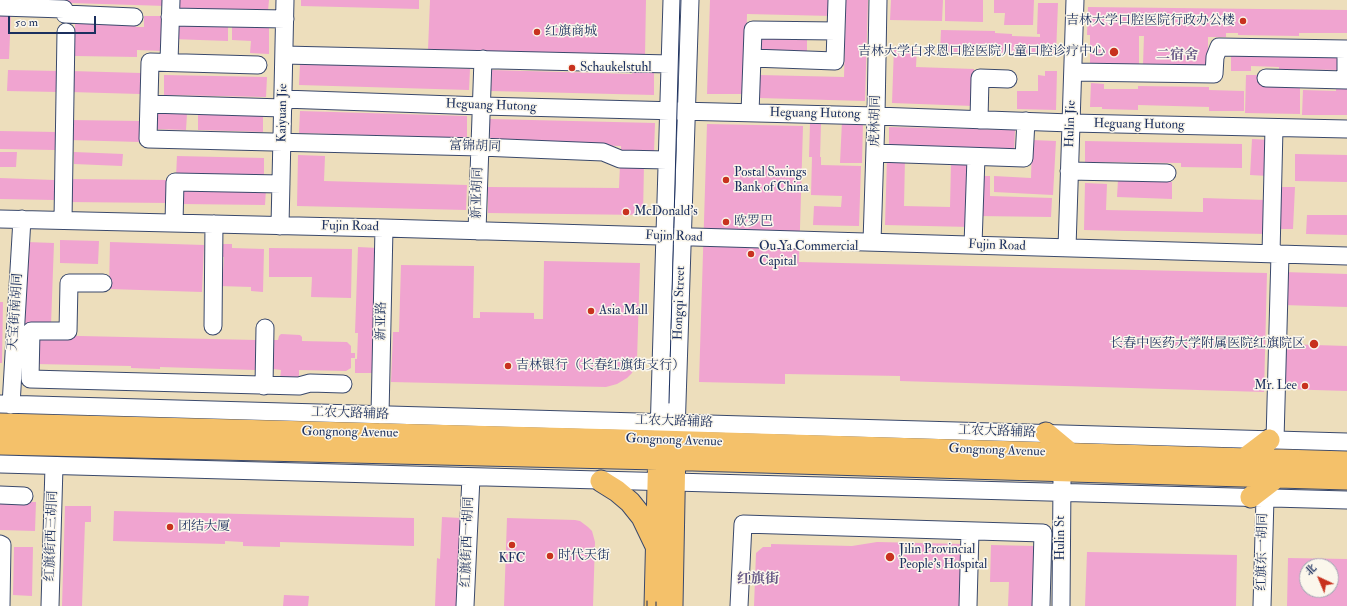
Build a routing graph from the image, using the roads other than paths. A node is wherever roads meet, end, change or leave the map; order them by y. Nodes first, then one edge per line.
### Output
1 (171, 0) edge
2 (286, 0) edge
3 (672, 0) edge
4 (690, 0) edge
5 (837, 0) edge
6 (878, 0) edge
7 (1075, 0) edge
8 (0, 7) edge
9 (134, 17) dead end
10 (170, 17) junction
11 (285, 19) junction
12 (836, 31) junction
13 (66, 32) dead end
14 (1347, 49) edge
15 (284, 55) junction
16 (752, 58) junction
17 (483, 59) junction
18 (169, 62) junction
19 (258, 64) dead end
20 (670, 64) junction
21 (1073, 72) junction
22 (1266, 78) dead end
23 (1008, 79) dead end
24 (1346, 80) edge
25 (149, 104) junction
26 (283, 104) junction
27 (482, 106) junction
28 (669, 110) junction
29 (687, 111) junction
30 (750, 113) junction
31 (876, 116) junction
32 (979, 120) junction
33 (1026, 121) junction
34 (1071, 123) junction
35 (1274, 128) junction
36 (1347, 129) edge
37 (282, 142) junction
38 (480, 147) junction
39 (875, 153) junction
40 (976, 157) junction
41 (667, 160) junction
42 (1069, 171) junction
43 (1167, 173) dead end
44 (281, 184) junction
45 (0, 218) edge
46 (22, 219) junction
47 (63, 220) junction
48 (174, 223) junction
49 (214, 224) junction
50 (280, 226) junction
51 (384, 228) junction
52 (477, 231) junction
53 (665, 237) junction
54 (683, 237) junction
55 (872, 242) junction
56 (973, 245) junction
57 (1068, 248) junction
58 (1276, 254) junction
59 (1347, 256) edge
60 (103, 283) dead end
61 (213, 326) dead end
62 (265, 328) dead end
63 (146, 383) junction
64 (343, 384) dead end
65 (264, 386) junction
66 (5, 405) edge
67 (146, 408) junction
68 (380, 414) junction
69 (0, 424) edge
70 (1046, 433) junction
71 (1272, 440) junction
72 (667, 441) junction
73 (1347, 442) edge
74 (0, 444) edge
75 (1244, 459) junction
76 (1066, 462) junction
77 (1347, 462) edge
78 (0, 464) edge
79 (54, 466) junction
80 (471, 477) junction
81 (1277, 477) junction
82 (1347, 479) edge
83 (601, 481) junction
84 (666, 482) junction
85 (1061, 492) junction
86 (0, 495) edge
87 (24, 496) dead end
88 (1258, 498) junction
89 (1347, 500) edge
90 (970, 531) junction
91 (0, 544) edge
92 (656, 547) junction
93 (1, 565) edge
94 (1, 606) edge
95 (50, 606) edge
96 (465, 606) edge
97 (656, 606) edge
98 (672, 606) edge
99 (740, 606) edge
100 (968, 606) edge
101 (1041, 606) edge
102 (1061, 606) edge
103 (1262, 606) edge

1 - 10 street
2 - 11 street, Kaiyuan Jie
3 - 20 street, Hongqi Street
4 - 29 street, Hongqi Street
5 - 12 street
6 - 31 street, 虎林胡同
7 - 21 street, Hulin Jie
8 - 9 street
10 - 11 street
10 - 18 street
11 - 15 street, Kaiyuan Jie
12 - 16 street
12 - 16 street
13 - 47 street
14 - 21 street
14 - 24 street
15 - 17 street
15 - 26 street, Kaiyuan Jie
16 - 30 street
17 - 20 street
17 - 27 street, 新亚胡同
18 - 19 street
18 - 25 street
20 - 28 street, Hongqi Street
21 - 34 street, Hulin Jie
22 - 24 street
23 - 32 street
25 - 26 street, Heguang Hutong
25 - 37 street, 富锦胡同
26 - 27 street, Heguang Hutong
26 - 37 street, Kaiyuan Jie
27 - 28 street, Heguang Hutong
27 - 38 street, 新亚胡同
28 - 29 street, Heguang Hutong
28 - 41 street, Hongqi Street
29 - 30 street, Heguang Hutong
29 - 54 street, Hongqi Street
30 - 31 street, Heguang Hutong
31 - 32 street, Heguang Hutong
31 - 39 street, 虎林胡同
32 - 33 street, Heguang Hutong
33 - 34 street, Heguang Hutong
33 - 40 street
34 - 35 street, Heguang Hutong
34 - 42 street, Hulin Jie
35 - 36 street, Heguang Hutong
35 - 58 street
37 - 38 street, 富锦胡同
37 - 44 street, Kaiyuan Jie
38 - 41 street, 富锦胡同
38 - 52 street, 新亚胡同
39 - 40 street
39 - 55 street, 虎林胡同
40 - 56 street
41 - 53 street, Hongqi Street
42 - 43 street
42 - 57 street, Hulin Jie
44 - 48 street
44 - 50 street, Kaiyuan Jie
45 - 46 street, Fujin Road
46 - 47 street, Fujin Road
46 - 66 street, 天宝街南胡同
47 - 48 street, Fujin Road
48 - 49 street, Fujin Road
49 - 50 street, Fujin Road
49 - 61 street
50 - 51 street, Fujin Road
51 - 52 street, Fujin Road
51 - 68 street, 新亚路
52 - 53 street, Fujin Road
53 - 54 street, Fujin Road
53 - 72 street, Hongqi Street
54 - 55 street, Fujin Road
54 - 72 street, Hongqi Street
55 - 56 street, Fujin Road
56 - 57 street, Fujin Road
57 - 58 street, Fujin Road
58 - 59 street, Fujin Road
58 - 71 street
60 - 63 street
62 - 65 street
63 - 65 street
63 - 67 street
64 - 65 street
66 - 67 street, 工农大路辅路
67 - 68 street, 工农大路辅路
68 - 72 street, 工农大路辅路
69 - 72 main road, Gongnong Avenue
70 - 71 street, 工农大路辅路
70 - 72 street, 工农大路辅路
70 - 76 main road
71 - 73 street, 工农大路辅路
71 - 75 main road
72 - 74 main road, Gongnong Avenue
72 - 76 main road, Gongnong Avenue
72 - 84 main road, Hongqi Street
75 - 76 main road, Gongnong Avenue
75 - 77 main road, Gongnong Avenue
76 - 81 main road, Gongnong Avenue
76 - 85 street, Hulin St
78 - 79 street
79 - 80 street
79 - 95 street, 红旗街西三胡同
80 - 83 street
80 - 96 street, 红旗街西一胡同
81 - 82 main road, Gongnong Avenue
81 - 88 main road
83 - 84 street
83 - 92 main road
84 - 85 street
84 - 92 main road, Hongqi Street
84 - 98 main road, Hongqi Street
85 - 88 street
85 - 102 street, Hulin St
86 - 87 street
88 - 89 street
88 - 103 street, 红旗东一胡同
90 - 99 street
90 - 100 street
90 - 101 street
91 - 93 street
92 - 97 main road, Hongqi Street
93 - 94 street

